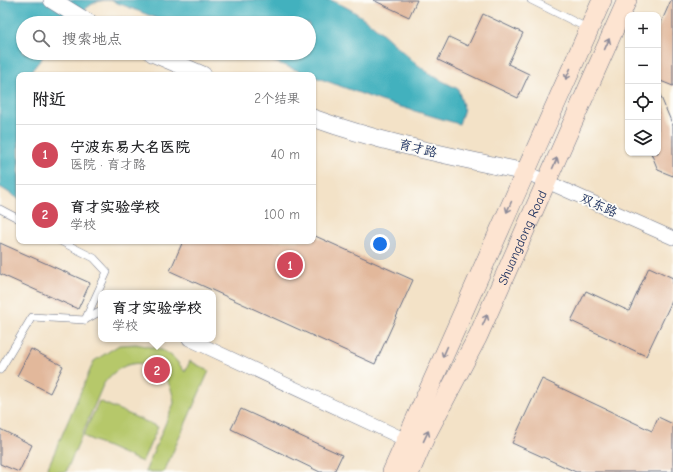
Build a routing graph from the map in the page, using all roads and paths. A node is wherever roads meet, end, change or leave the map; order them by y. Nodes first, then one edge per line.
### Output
1 (52, 0) edge
2 (531, 0) edge
3 (602, 0) edge
4 (627, 0) edge
5 (78, 16) edge
6 (589, 29) junction
7 (168, 60) edge
8 (196, 72) edge
9 (316, 119) edge
10 (525, 172) junction
11 (547, 181) junction
12 (0, 209) edge
13 (16, 217) edge
14 (673, 238) edge
15 (66, 244) edge
16 (99, 290) edge
17 (98, 292) edge
18 (98, 313) edge
19 (85, 320) junction
20 (195, 342) edge
21 (0, 370) edge
22 (406, 440) junction
23 (392, 472) edge
24 (410, 472) edge

1 - 5 street
2 - 6 lane
3 - 6 main road, Shuangdong Road
11 -> 4 main road, Shuangdong Road
6 -> 10 main road, Shuangdong Road
7 - 8 street
9 - 10 street, 育才路
10 - 11 street, 双东路
10 -> 22 main road, Shuangdong Road
11 - 14 street, 双东路
24 -> 11 main road, Shuangdong Road
12 - 13 lane
15 - 16 lane
17 - 19 lane
18 - 19 lane
19 - 21 lane
20 - 22 street
22 - 23 main road, Shuangdong Road

